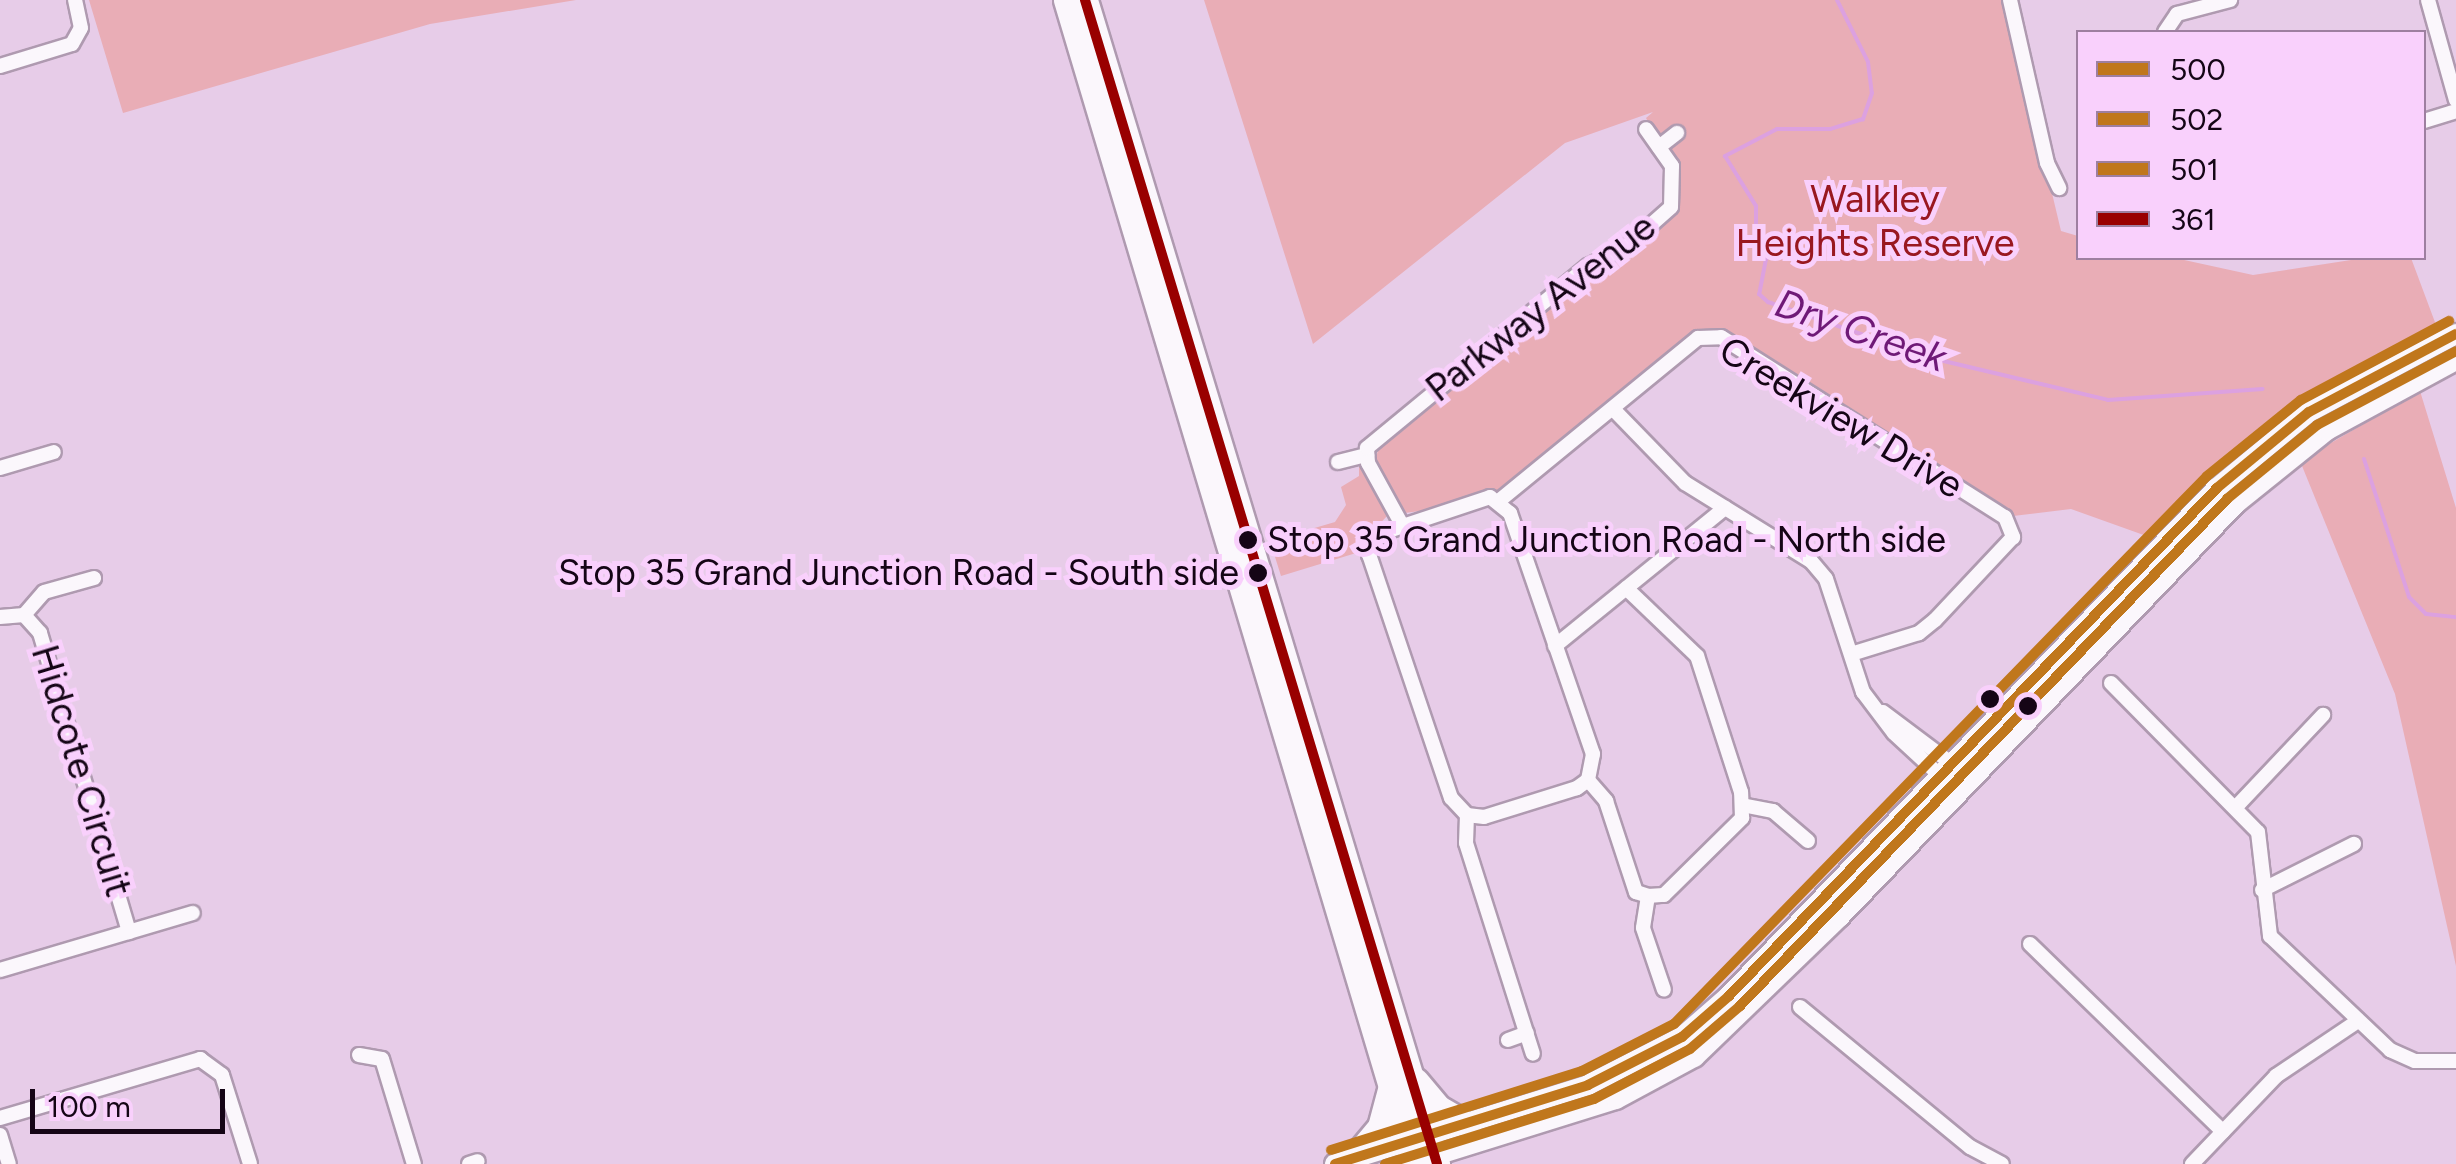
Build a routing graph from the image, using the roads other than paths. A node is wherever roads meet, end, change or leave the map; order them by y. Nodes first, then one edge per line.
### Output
1 (75, 0) edge
2 (1066, 0) edge
3 (1085, 0) edge
4 (2010, 0) edge
5 (2230, 0) edge
6 (2428, 0) edge
7 (2167, 30) edge
8 (0, 66) edge
9 (2456, 100) edge
10 (2456, 112) edge
11 (2426, 120) edge
12 (1646, 130) dead end
13 (1677, 133) dead end
14 (1658, 147) junction
15 (2059, 188) dead end
16 (2456, 334) edge
17 (2456, 360) edge
18 (1613, 409) junction
19 (54, 452) dead end
20 (1367, 455) junction
21 (1338, 462) dead end
22 (0, 468) edge
23 (1500, 500) junction
24 (1726, 508) junction
25 (1401, 524) junction
26 (94, 578) dead end
27 (1626, 588) junction
28 (24, 615) junction
29 (0, 617) edge
30 (1556, 646) junction
31 (1850, 654) junction
32 (2111, 683) dead end
33 (2323, 715) dead end
34 (1947, 770) junction
35 (1588, 780) junction
36 (1965, 785) junction
37 (1742, 805) junction
38 (2236, 807) junction
39 (1467, 816) junction
40 (1808, 841) dead end
41 (2354, 844) dead end
42 (2262, 890) junction
43 (1648, 896) junction
44 (193, 913) dead end
45 (129, 932) junction
46 (2030, 944) dead end
47 (0, 970) edge
48 (1664, 990) dead end
49 (1800, 1007) dead end
50 (2358, 1022) junction
51 (1527, 1033) junction
52 (1508, 1040) dead end
53 (1534, 1054) dead end
54 (359, 1056) dead end
55 (2456, 1061) edge
56 (1400, 1079) junction
57 (0, 1118) edge
58 (2223, 1132) junction
59 (1478, 1133) junction
60 (0, 1135) edge
61 (1421, 1156) edge
62 (1345, 1161) edge
63 (9, 1164) edge
64 (250, 1164) edge
65 (414, 1164) edge
66 (1466, 1164) edge
67 (2002, 1164) edge
68 (2192, 1164) edge

1 - 8 street
2 - 56 highway
3 - 56 highway
4 - 15 street
5 - 7 street
6 - 9 street
10 - 11 street
12 - 14 street, Parkway Avenue
13 - 14 street
14 - 20 street, Parkway Avenue
16 - 34 main road
17 - 36 main road
18 - 23 street, Creekview Drive
18 - 24 street
18 - 31 street, Creekview Drive
19 - 22 street
20 - 21 street
20 - 25 street
23 - 25 street
23 - 30 street
24 - 27 street
24 - 31 street
25 - 39 street
26 - 28 street, Hidcote Circuit
27 - 30 street
27 - 37 street
28 - 29 street, Hidcote Circuit
28 - 45 street, Hidcote Circuit
30 - 35 street
31 - 34 street
32 - 38 street
33 - 38 street
34 - 36 street
34 - 59 main road
35 - 39 street
35 - 43 street
36 - 59 main road
37 - 40 street
37 - 43 street
38 - 42 street
39 - 51 street
41 - 42 street
42 - 50 street
43 - 48 street
44 - 45 street
45 - 47 street
46 - 58 street
49 - 67 street
50 - 55 street
50 - 58 street
51 - 52 street
51 - 53 street
54 - 65 street
56 - 59 highway
56 - 61 highway
56 - 62 highway
57 - 64 street
58 - 68 street
59 - 61 main road
59 - 66 main road
60 - 63 street
61 - 62 main road

